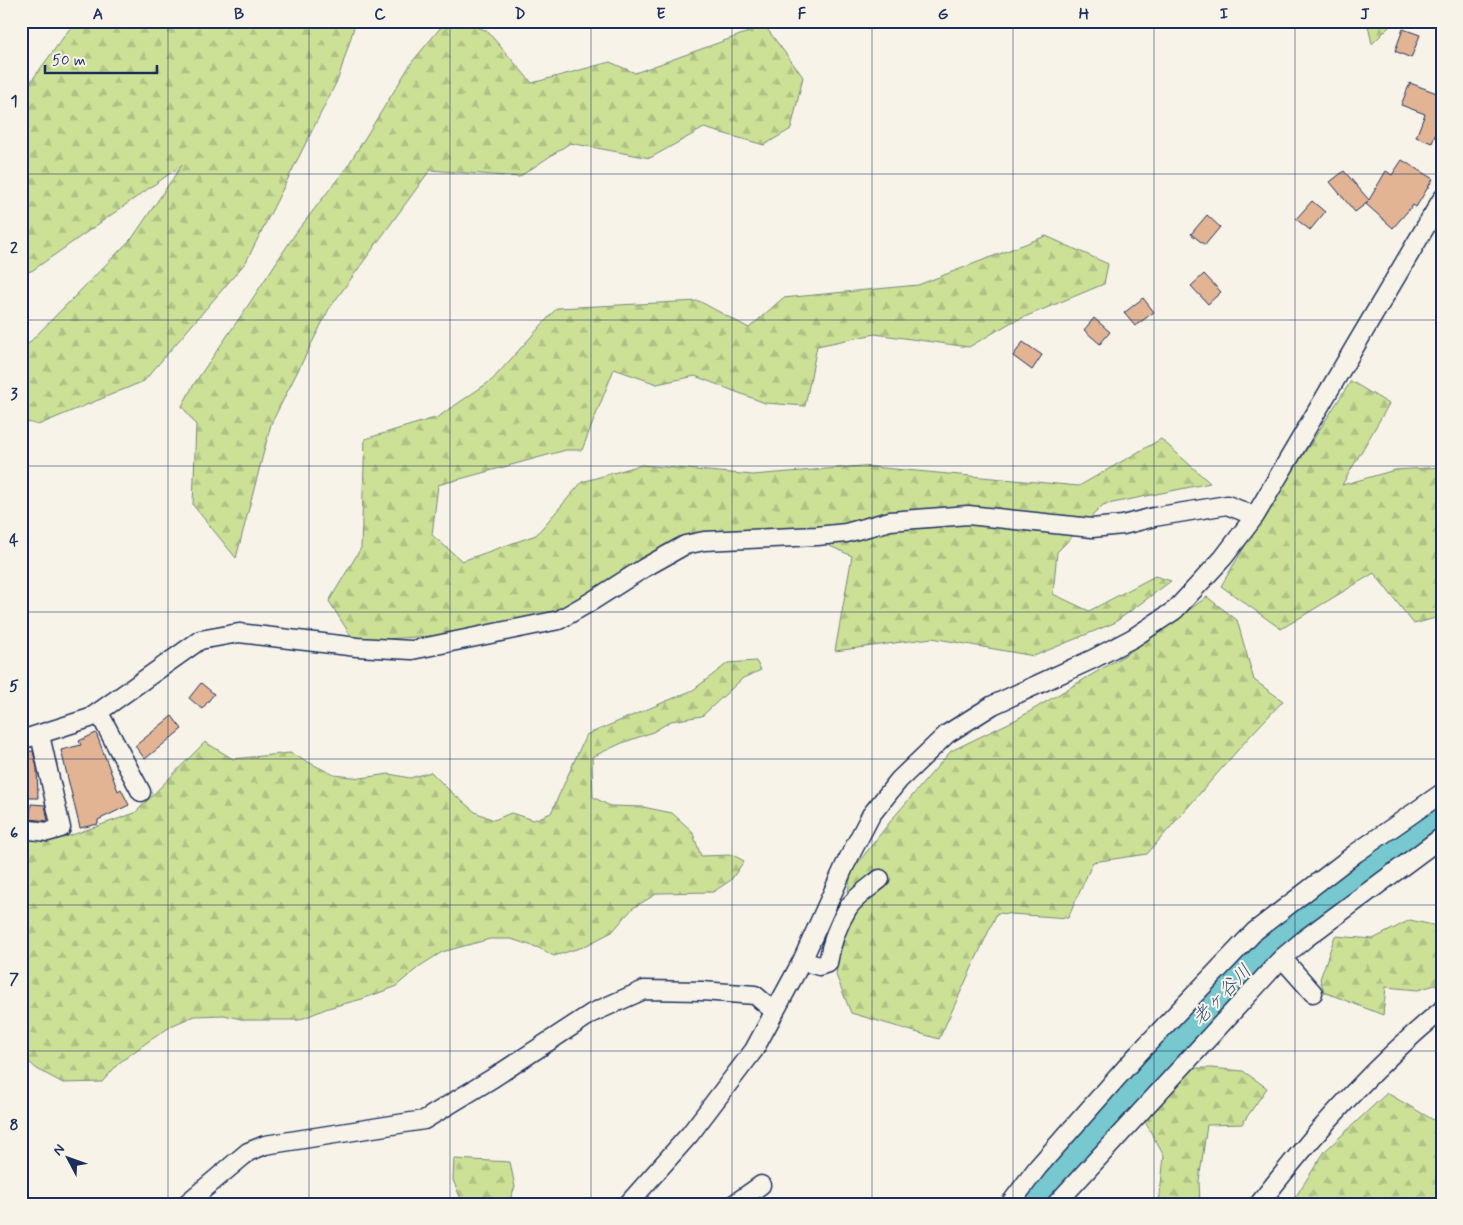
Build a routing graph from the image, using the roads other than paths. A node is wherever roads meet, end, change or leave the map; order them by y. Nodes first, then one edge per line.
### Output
1 (1442, 199) edge
2 (1255, 516) junction
3 (99, 713) junction
4 (40, 735) junction
5 (21, 740) edge
6 (141, 792) dead end
7 (1442, 793) edge
8 (21, 829) edge
9 (1442, 837) edge
10 (880, 879) dead end
11 (1282, 958) junction
12 (802, 961) junction
13 (1313, 993) dead end
14 (1442, 1010) edge
15 (775, 1012) junction
16 (761, 1185) dead end
17 (186, 1204) edge
18 (628, 1204) edge
19 (734, 1204) edge
20 (1010, 1204) edge
21 (1056, 1204) edge
22 (1259, 1204) edge

1 - 2 street
2 - 3 street
2 - 12 street
3 - 4 street
3 - 6 street
4 - 5 street
4 - 8 street
7 - 20 street
9 - 11 street
10 - 12 street
11 - 13 street
11 - 21 street
12 - 15 street
14 - 22 street
15 - 17 street
15 - 18 street
16 - 19 street

